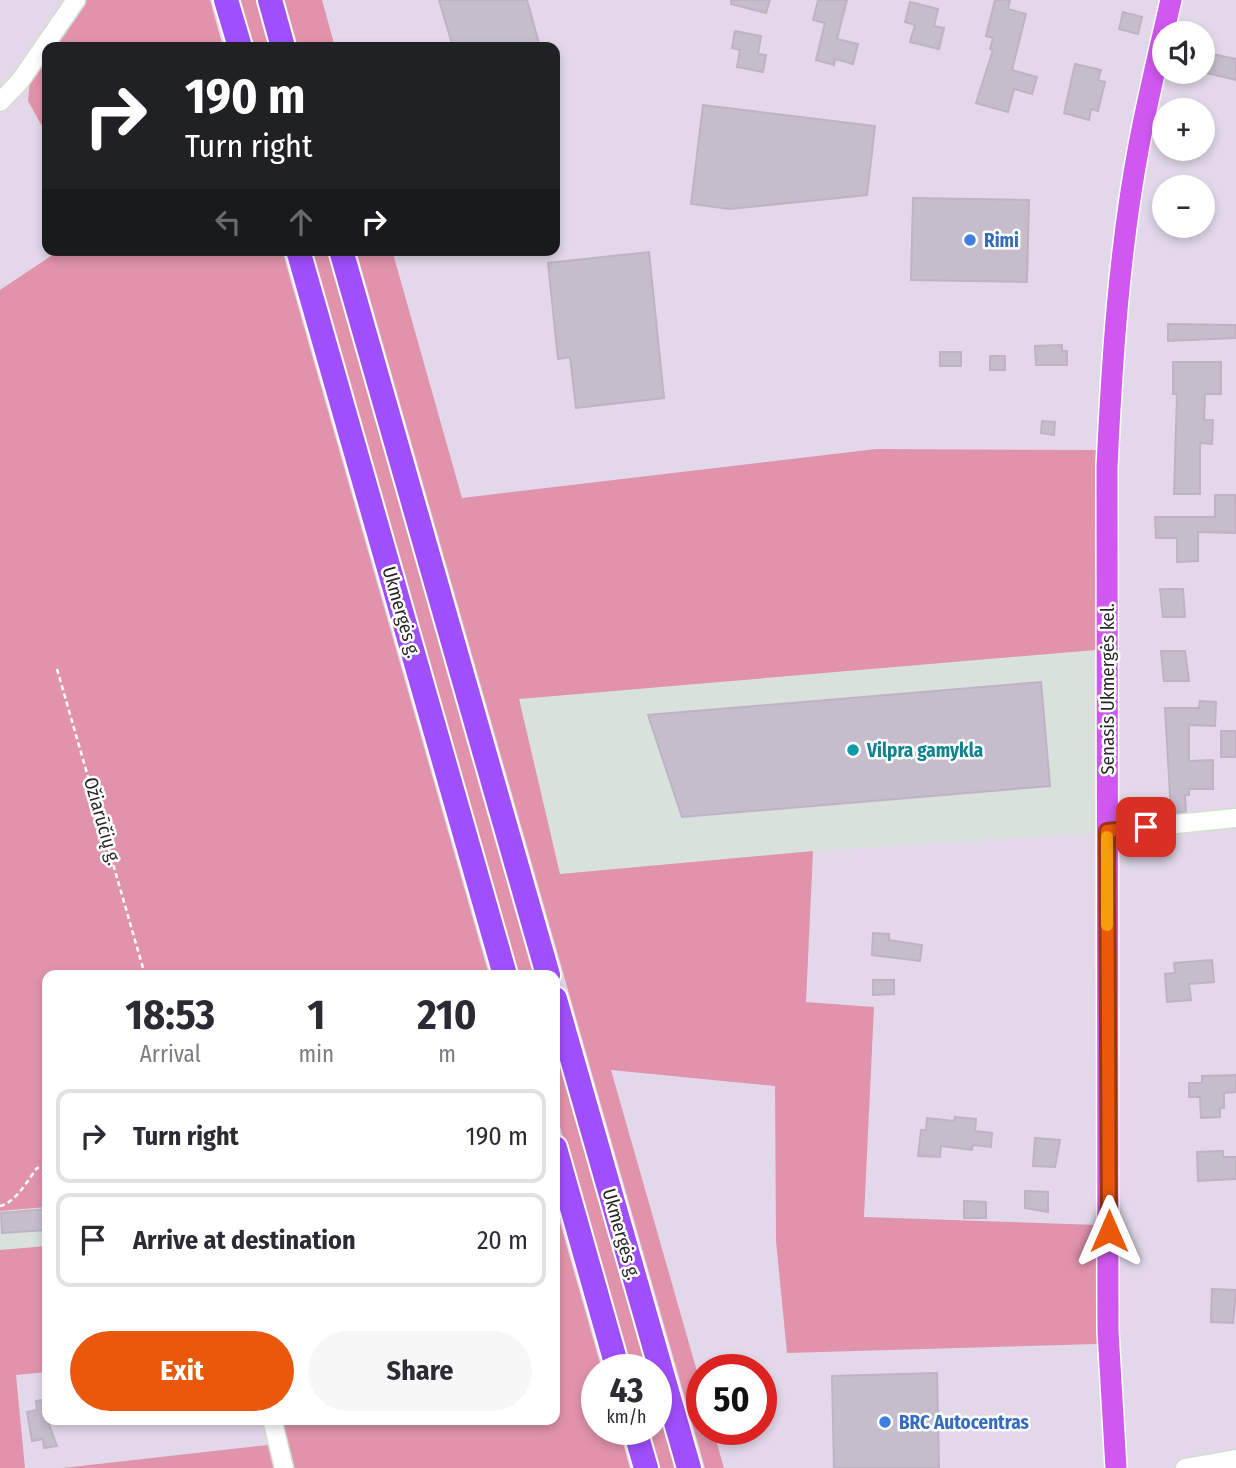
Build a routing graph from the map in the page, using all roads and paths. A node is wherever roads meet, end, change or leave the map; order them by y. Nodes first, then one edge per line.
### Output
1 (76, 0) edge
2 (226, 0) edge
3 (270, 0) edge
4 (1171, 0) edge
5 (47, 42) edge
6 (239, 42) edge
7 (282, 42) edge
8 (42, 49) edge
9 (0, 102) edge
10 (300, 256) edge
11 (343, 256) edge
12 (57, 669) dead end
13 (1236, 818) edge
14 (1107, 831) junction
15 (144, 970) edge
16 (504, 970) edge
17 (547, 970) edge
18 (560, 1016) edge
19 (560, 1166) edge
20 (42, 1168) edge
21 (0, 1206) edge
22 (613, 1354) edge
23 (273, 1425) edge
24 (639, 1445) edge
25 (1236, 1460) edge
26 (284, 1468) edge
27 (646, 1468) edge
28 (689, 1468) edge
29 (1116, 1468) edge
30 (1185, 1468) edge

1 - 5 street
2 - 6 highway
3 - 7 highway
4 - 14 main road, Senasis Ukmergės kel.
8 - 9 street
10 - 16 highway, Ukmergės g.
11 - 17 highway
12 - 15 path, Ožiarūčių g.
13 - 14 street
14 - 29 main road, Senasis Ukmergės kel.
18 - 28 highway, Ukmergės g.
19 - 22 highway
20 - 21 path
23 - 26 street
24 - 27 highway
25 - 30 street

